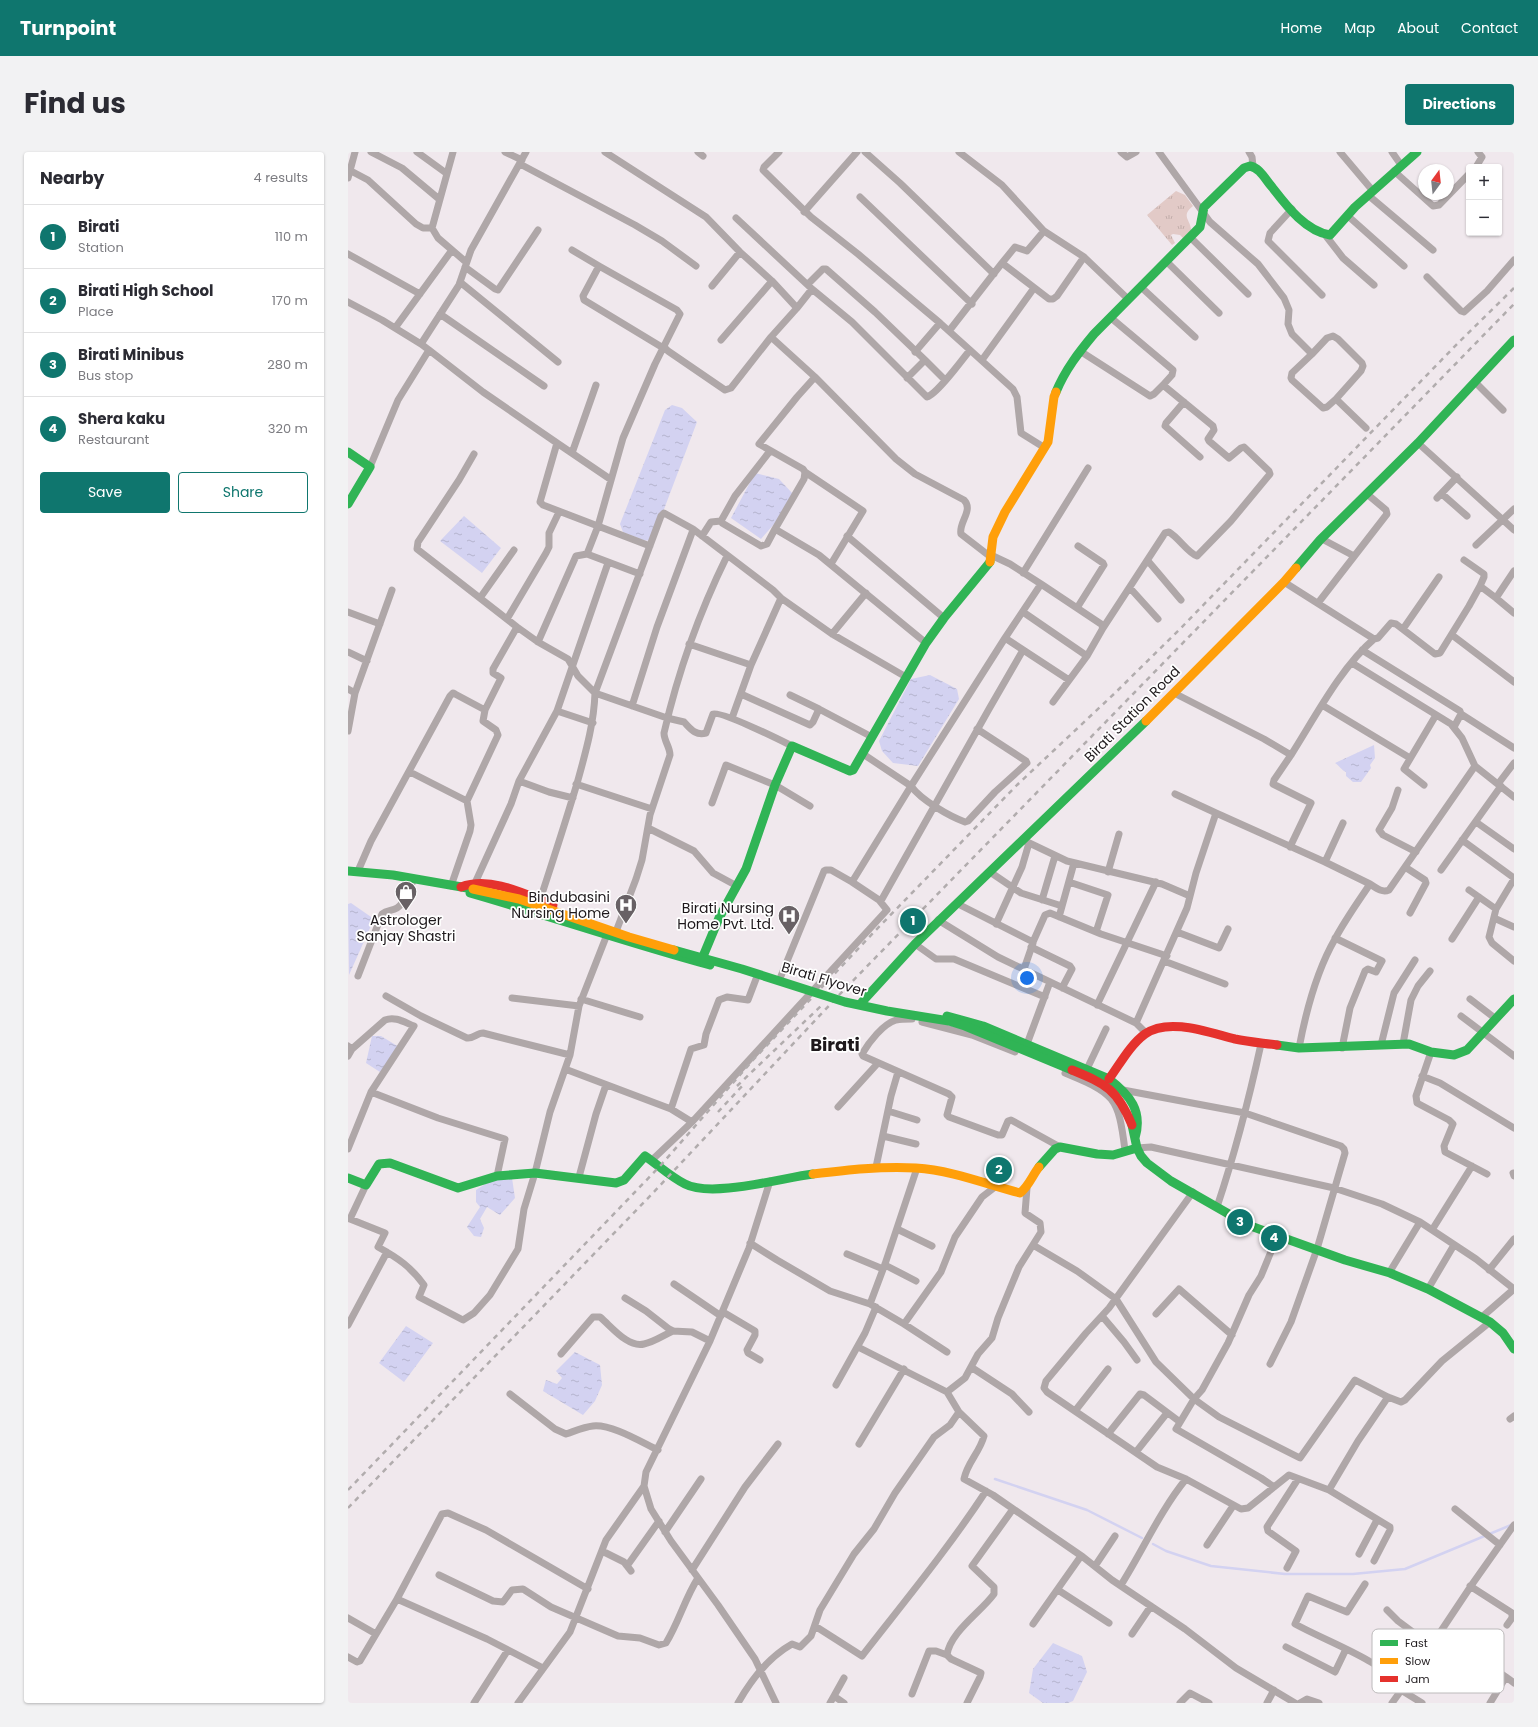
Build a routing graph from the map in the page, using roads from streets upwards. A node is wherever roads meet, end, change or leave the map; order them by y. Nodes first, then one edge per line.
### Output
1 (356, 152) edge
2 (371, 152) edge
3 (417, 152) edge
4 (453, 152) edge
5 (505, 152) edge
6 (526, 152) edge
7 (605, 152) edge
8 (779, 152) edge
9 (857, 152) edge
10 (865, 152) edge
11 (959, 152) edge
12 (1121, 152) edge
13 (1136, 152) edge
14 (1159, 152) edge
15 (1249, 152) edge
16 (1340, 152) edge
17 (1392, 152) edge
18 (1417, 152) edge
19 (1478, 152) edge
20 (521, 162) junction
21 (1402, 164) junction
22 (1478, 164) edge
23 (1253, 166) junction
24 (351, 171) junction
25 (1394, 171) junction
26 (446, 174) junction
27 (1466, 177) edge
28 (348, 178) edge
29 (1370, 193) junction
30 (860, 197) dead end
31 (439, 199) junction
32 (1292, 209) junction
33 (1202, 211) junction
34 (804, 212) junction
35 (1348, 216) junction
36 (736, 218) dead end
37 (432, 228) junction
38 (538, 230) dead end
39 (1044, 231) junction
40 (1326, 236) junction
41 (1190, 237) junction
42 (452, 250) junction
43 (572, 250) dead end
44 (1433, 250) dead end
45 (740, 252) junction
46 (348, 254) edge
47 (1084, 256) junction
48 (1514, 260) edge
49 (1166, 261) junction
50 (1002, 263) junction
51 (466, 265) junction
52 (599, 266) junction
53 (696, 266) dead end
54 (1404, 266) dead end
55 (994, 274) junction
56 (1427, 277) dead end
57 (772, 281) junction
58 (460, 282) junction
59 (1374, 285) dead end
60 (712, 286) dead end
61 (810, 287) junction
62 (1141, 287) junction
63 (1034, 288) junction
64 (420, 294) junction
65 (1248, 294) dead end
66 (1322, 295) dead end
67 (1128, 299) junction
68 (348, 302) edge
69 (972, 304) junction
70 (797, 308) junction
71 (440, 314) junction
72 (1219, 314) dead end
73 (1110, 318) junction
74 (940, 323) junction
75 (395, 328) junction
76 (949, 331) junction
77 (771, 337) junction
78 (1194, 337) dead end
79 (720, 340) dead end
80 (1514, 340) edge
81 (421, 344) junction
82 (664, 347) junction
83 (429, 350) junction
84 (970, 350) junction
85 (1080, 351) junction
86 (915, 352) junction
87 (1312, 354) junction
88 (925, 360) junction
89 (982, 360) junction
90 (558, 362) dead end
91 (815, 377) junction
92 (907, 378) junction
93 (945, 380) junction
94 (1475, 382) junction
95 (596, 385) dead end
96 (1162, 385) junction
97 (544, 386) dead end
98 (1336, 399) junction
99 (1184, 402) junction
100 (1502, 410) dead end
101 (1366, 428) dead end
102 (557, 443) junction
103 (1418, 443) junction
104 (1045, 448) junction
105 (770, 451) junction
106 (348, 452) edge
107 (572, 453) junction
108 (474, 454) dead end
109 (1200, 457) dead end
110 (370, 467) junction
111 (1088, 468) dead end
112 (805, 472) junction
113 (1457, 477) junction
114 (610, 479) junction
115 (1367, 494) junction
116 (348, 504) edge
117 (1514, 509) edge
118 (559, 512) junction
119 (1467, 516) dead end
120 (1502, 520) junction
121 (721, 521) junction
122 (598, 526) junction
123 (776, 529) junction
124 (694, 530) junction
125 (1514, 530) edge
126 (702, 536) junction
127 (847, 536) junction
128 (1322, 539) junction
129 (1476, 545) dead end
130 (650, 546) junction
131 (1078, 546) dead end
132 (514, 550) dead end
133 (587, 554) junction
134 (727, 556) junction
135 (1354, 556) junction
136 (992, 557) junction
137 (1464, 560) dead end
138 (1148, 561) junction
139 (608, 563) junction
140 (831, 564) junction
141 (1514, 572) edge
142 (1023, 573) junction
143 (640, 574) junction
144 (1439, 577) dead end
145 (1284, 582) junction
146 (1041, 584) junction
147 (1480, 586) junction
148 (1130, 588) junction
149 (392, 590) dead end
150 (866, 594) junction
151 (480, 598) junction
152 (781, 598) junction
153 (1496, 598) junction
154 (1182, 600) dead end
155 (1318, 603) junction
156 (1077, 608) junction
157 (348, 612) edge
158 (1023, 612) junction
159 (1514, 613) edge
160 (944, 618) junction
161 (507, 619) junction
162 (1158, 619) dead end
163 (380, 624) junction
164 (517, 627) junction
165 (1103, 628) junction
166 (1403, 629) junction
167 (832, 634) junction
168 (1452, 635) junction
169 (1005, 638) junction
170 (1374, 639) junction
171 (538, 642) junction
172 (926, 643) junction
173 (690, 644) junction
174 (1023, 650) junction
175 (1362, 650) junction
176 (348, 652) edge
177 (1087, 656) junction
178 (367, 661) junction
179 (1352, 663) junction
180 (751, 665) junction
181 (573, 667) junction
182 (906, 677) junction
183 (1068, 680) junction
184 (1514, 682) edge
185 (348, 689) edge
186 (355, 693) junction
187 (595, 693) junction
188 (1174, 693) junction
189 (741, 694) junction
190 (790, 695) dead end
191 (1053, 702) dead end
192 (1322, 705) junction
193 (632, 706) junction
194 (819, 709) junction
195 (485, 710) junction
196 (557, 711) junction
197 (1461, 714) junction
198 (1436, 715) junction
199 (667, 718) junction
200 (732, 718) junction
201 (593, 723) junction
202 (1454, 727) junction
203 (977, 729) junction
204 (348, 731) edge
205 (872, 737) junction
206 (792, 746) junction
207 (1514, 748) edge
208 (863, 754) junction
209 (1291, 755) junction
210 (1410, 758) junction
211 (1514, 762) edge
212 (1476, 766) junction
213 (410, 772) junction
214 (519, 781) junction
215 (576, 784) junction
216 (1424, 785) dead end
217 (1500, 785) junction
218 (775, 786) junction
219 (911, 786) junction
220 (1398, 790) dead end
221 (1175, 794) dead end
222 (1514, 797) edge
223 (572, 798) junction
224 (467, 801) junction
225 (712, 803) dead end
226 (810, 806) dead end
227 (935, 806) junction
228 (652, 809) junction
229 (1216, 813) junction
230 (1476, 822) junction
231 (1343, 823) dead end
232 (648, 828) junction
233 (1119, 834) dead end
234 (1462, 840) junction
235 (1026, 842) junction
236 (1290, 847) junction
237 (1514, 849) edge
238 (1416, 852) junction
239 (1056, 856) junction
240 (1325, 862) junction
241 (1074, 863) junction
242 (1405, 867) junction
243 (1441, 870) dead end
244 (348, 871) edge
245 (358, 871) junction
246 (990, 872) junction
247 (1108, 872) junction
248 (414, 879) junction
249 (1514, 879) edge
250 (852, 882) junction
251 (1069, 882) junction
252 (1156, 882) junction
253 (1370, 884) junction
254 (452, 886) junction
255 (474, 886) junction
256 (737, 886) junction
257 (461, 887) junction
258 (1013, 888) junction
259 (1469, 890) dead end
260 (1190, 896) junction
261 (1479, 897) junction
262 (540, 900) junction
263 (879, 900) junction
264 (1042, 900) junction
265 (958, 904) junction
266 (1062, 906) junction
267 (1496, 910) junction
268 (1410, 913) dead end
269 (1059, 917) junction
270 (1494, 918) junction
271 (938, 920) junction
272 (996, 924) junction
273 (613, 927) junction
274 (1514, 927) edge
275 (1228, 928) dead end
276 (1096, 932) junction
277 (1177, 932) junction
278 (607, 935) junction
279 (1335, 938) junction
280 (1452, 939) dead end
281 (1128, 943) junction
282 (915, 944) junction
283 (1032, 945) junction
284 (704, 954) junction
285 (1165, 958) junction
286 (1415, 960) dead end
287 (1514, 961) edge
288 (1024, 969) junction
289 (1430, 971) dead end
290 (358, 976) dead end
291 (781, 976) junction
292 (756, 979) junction
293 (1050, 982) junction
294 (1225, 984) dead end
295 (815, 988) junction
296 (1062, 988) junction
297 (386, 996) dead end
298 (1045, 997) junction
299 (512, 998) dead end
300 (1470, 999) dead end
301 (1514, 999) edge
302 (580, 1002) junction
303 (862, 1002) junction
304 (1097, 1005) junction
305 (1511, 1008) edge
306 (421, 1016) junction
307 (1461, 1016) dead end
308 (640, 1017) dead end
309 (1496, 1018) junction
310 (1136, 1023) junction
311 (414, 1026) junction
312 (1106, 1029) dead end
313 (1146, 1033) junction
314 (1483, 1033) junction
315 (1027, 1044) junction
316 (1261, 1044) junction
317 (1403, 1044) junction
318 (1381, 1045) junction
319 (1299, 1048) junction
320 (1342, 1048) junction
321 (349, 1050) edge
322 (1431, 1052) junction
323 (570, 1054) junction
324 (1514, 1056) edge
325 (878, 1063) junction
326 (565, 1069) junction
327 (1087, 1069) junction
328 (898, 1072) junction
329 (1422, 1076) junction
330 (1109, 1079) junction
331 (606, 1085) junction
332 (1123, 1090) junction
333 (371, 1092) junction
334 (838, 1107) dead end
335 (671, 1109) junction
336 (888, 1111) junction
337 (1245, 1113) junction
338 (916, 1120) dead end
339 (692, 1122) junction
340 (1514, 1128) edge
341 (883, 1136) junction
342 (1135, 1138) junction
343 (916, 1144) dead end
344 (349, 1145) edge
345 (1060, 1147) junction
346 (1137, 1148) junction
347 (1125, 1150) junction
348 (652, 1160) junction
349 (1231, 1165) junction
350 (1472, 1166) junction
351 (876, 1167) junction
352 (917, 1168) junction
353 (535, 1173) junction
354 (1486, 1174) dead end
355 (497, 1176) junction
356 (579, 1177) junction
357 (348, 1178) edge
358 (770, 1181) junction
359 (366, 1185) junction
360 (995, 1187) junction
361 (1027, 1188) junction
362 (1334, 1188) junction
363 (1192, 1192) junction
364 (1217, 1207) junction
365 (349, 1220) edge
366 (1420, 1222) junction
367 (897, 1229) junction
368 (1432, 1230) junction
369 (1277, 1237) junction
370 (1514, 1239) edge
371 (750, 1243) junction
372 (1032, 1245) junction
373 (1454, 1245) junction
374 (932, 1246) dead end
375 (1317, 1249) junction
376 (387, 1252) junction
377 (847, 1254) dead end
378 (884, 1267) junction
379 (1489, 1270) junction
380 (1389, 1273) junction
381 (916, 1281) dead end
382 (674, 1284) dead end
383 (1428, 1289) junction
384 (1514, 1289) edge
385 (625, 1298) dead end
386 (1116, 1299) junction
387 (873, 1306) junction
388 (722, 1314) junction
389 (1156, 1314) dead end
390 (1102, 1316) junction
391 (1486, 1319) junction
392 (904, 1324) junction
393 (348, 1325) edge
394 (673, 1331) junction
395 (1232, 1335) junction
396 (710, 1341) junction
397 (858, 1347) junction
398 (1514, 1349) edge
399 (947, 1352) dead end
400 (561, 1354) dead end
401 (760, 1360) dead end
402 (1137, 1360) dead end
403 (1270, 1364) dead end
404 (971, 1368) junction
405 (1108, 1368) dead end
406 (904, 1369) junction
407 (836, 1385) dead end
408 (947, 1392) junction
409 (510, 1394) dead end
410 (1388, 1397) junction
411 (1194, 1399) junction
412 (1075, 1411) junction
413 (959, 1412) junction
414 (1029, 1412) dead end
415 (1167, 1413) junction
416 (1180, 1422) junction
417 (1108, 1434) junction
418 (778, 1444) dead end
419 (859, 1444) dead end
420 (658, 1450) junction
421 (1136, 1452) junction
422 (1298, 1478) junction
423 (701, 1479) dead end
424 (1186, 1479) junction
425 (644, 1486) junction
426 (1274, 1487) junction
427 (1329, 1490) junction
428 (986, 1491) junction
429 (1233, 1506) junction
430 (1012, 1509) junction
431 (1455, 1509) dead end
432 (1377, 1520) junction
433 (659, 1521) junction
434 (1514, 1525) edge
435 (665, 1532) junction
436 (1115, 1536) dead end
437 (1207, 1545) dead end
438 (1500, 1545) junction
439 (602, 1551) junction
440 (1359, 1554) dead end
441 (1082, 1556) junction
442 (1374, 1561) dead end
443 (1095, 1566) junction
444 (1287, 1568) dead end
445 (692, 1570) junction
446 (439, 1575) dead end
447 (698, 1578) junction
448 (1364, 1584) dead end
449 (1122, 1585) junction
450 (1470, 1586) junction
451 (588, 1589) junction
452 (1058, 1590) junction
453 (397, 1599) junction
454 (1151, 1606) junction
455 (1387, 1610) dead end
456 (576, 1617) junction
457 (348, 1618) edge
458 (1109, 1623) dead end
459 (1034, 1624) dead end
460 (1507, 1625) dead end
461 (815, 1626) junction
462 (1408, 1629) edge
463 (1442, 1629) edge
464 (376, 1634) junction
465 (1132, 1634) dead end
466 (1286, 1647) dead end
467 (1346, 1649) junction
468 (508, 1650) junction
469 (947, 1655) junction
470 (348, 1657) edge
471 (1372, 1663) edge
472 (543, 1668) junction
473 (761, 1670) junction
474 (844, 1678) dead end
475 (1506, 1678) joint
476 (1504, 1681) edge
477 (1514, 1683) edge
478 (1274, 1690) junction
479 (1399, 1693) edge
480 (1410, 1693) edge
481 (1496, 1693) edge
482 (912, 1694) dead end
483 (832, 1700) edge
484 (474, 1703) edge
485 (518, 1703) edge
486 (738, 1703) edge
487 (776, 1703) edge
488 (844, 1703) edge
489 (967, 1703) edge
490 (1180, 1703) edge
491 (1209, 1703) edge
492 (1267, 1703) edge
493 (1295, 1703) edge
494 (1300, 1703) edge
495 (1319, 1703) edge
496 (1392, 1703) edge
497 (1422, 1703) edge
498 (1490, 1703) edge

1 - 24 street
2 - 31 street
3 - 26 street
4 - 26 street
5 - 20 street
6 - 20 street
7 - 45 street
8 - 34 street
9 - 34 street
10 - 55 street
11 - 39 street
12 - 13 street
14 - 33 street
15 - 23 street
16 - 29 street
17 - 21 street
18 - 21 street
19 - 22 street
20 - 51 street
20 - 53 street
21 - 25 street
23 - 32 street
23 - 33 street
24 - 28 street
24 - 37 street
25 - 27 street
25 - 29 street
26 - 31 street
29 - 35 street
29 - 44 street
30 - 69 street
31 - 37 street
32 - 40 street
32 - 66 street
33 - 41 street
33 - 87 street
34 - 74 street
35 - 40 street
35 - 54 street
36 - 61 street
37 - 42 street
38 - 51 street
39 - 47 street
39 - 50 street
40 - 59 street
41 - 49 street
41 - 65 street
42 - 51 street
42 - 64 street
43 - 52 street
45 - 57 street
45 - 60 street
46 - 64 street
47 - 63 street
47 - 67 street
48 - 56 street
49 - 62 street
49 - 72 street
50 - 55 street
50 - 63 street
51 - 58 street
52 - 82 street
52 - 82 street
55 - 69 street
57 - 70 street
57 - 79 street
58 - 71 street
58 - 90 street
61 - 70 street
61 - 86 street
61 - 92 street
62 - 67 street
62 - 78 street
63 - 89 street
64 - 75 street
67 - 73 street
68 - 75 street
69 - 76 street
70 - 77 street
71 - 81 street
71 - 97 street
73 - 85 street
73 - 96 street
74 - 76 street
74 - 86 street
75 - 81 street
76 - 84 street
77 - 82 street
77 - 91 street
80 - 94 street, Birati Station Road
81 - 83 street
82 - 114 street
83 - 102 street
83 - 110 street
84 - 89 street
84 - 93 street
85 - 96 street
85 - 104 street
86 - 88 street
87 - 98 street
87 - 98 street
88 - 92 street
88 - 93 street
89 - 104 street
91 - 105 street
91 - 136 street
92 - 93 street
94 - 100 street
94 - 103 street, Birati Station Road
95 - 107 street
96 - 99 street
98 - 101 street
99 - 109 street
99 - 138 street
102 - 107 street
102 - 118 street
103 - 113 street
103 - 115 street, Birati Station Road
104 - 136 street
105 - 112 street
105 - 121 street
106 - 110 street
107 - 114 street
108 - 151 street
110 - 116 street
111 - 142 street
112 - 123 street
112 - 127 street
113 - 119 street
113 - 120 street
114 - 122 street
115 - 128 street, Birati Station Road
115 - 135 street
117 - 120 street
118 - 122 street
118 - 161 street
120 - 125 street
120 - 129 street
121 - 123 street
121 - 126 street
122 - 130 street
122 - 133 street
123 - 140 street
124 - 126 street
124 - 130 street
124 - 193 street
126 - 134 street
127 - 140 street
127 - 160 street
128 - 135 street
128 - 145 street, Birati Station Road
130 - 143 street
131 - 156 street
132 - 151 street
133 - 139 street
133 - 171 street
134 - 152 street
134 - 173 street
135 - 155 street
136 - 142 street
136 - 160 street
137 - 147 street
138 - 148 street
138 - 154 street
139 - 143 street
139 - 181 street
140 - 150 street
141 - 153 street
142 - 146 street
143 - 187 street
144 - 166 street
145 - 155 street
145 - 188 street, Birati Station Road
146 - 156 street
146 - 158 street
147 - 153 street
147 - 168 street
148 - 162 street
148 - 165 street
149 - 163 street
150 - 167 street
150 - 172 street
151 - 161 street
152 - 167 street
152 - 180 street
153 - 159 street
155 - 170 street
156 - 165 street
157 - 163 street
158 - 169 street
158 - 177 street
160 - 172 street
161 - 164 street
163 - 178 street
164 - 171 street
164 - 195 street
165 - 177 street
166 - 168 street
166 - 170 street
167 - 182 street
168 - 184 street
169 - 174 street
169 - 219 street
170 - 175 street
171 - 181 street
172 - 182 street
173 - 180 street
173 - 199 street
174 - 183 street
174 - 203 street
175 - 179 street
175 - 197 street
176 - 178 street
177 - 183 street
178 - 186 street
179 - 192 street
179 - 198 street
180 - 189 street
181 - 187 street
181 - 196 street
182 - 205 street
183 - 191 street
185 - 186 street
186 - 204 street
187 - 193 street
187 - 201 street
188 - 209 street
188 - 235 street, Birati Station Road
189 - 194 street
189 - 200 street
190 - 194 street
192 - 209 street
192 - 210 street
193 - 199 street
194 - 205 street
195 - 213 street
195 - 224 street
196 - 201 street
196 - 214 street
197 - 202 street
197 - 207 street
198 - 202 street
198 - 210 street
199 - 200 street
199 - 228 street
200 - 206 street
201 - 215 street
202 - 212 street
203 - 227 street
203 - 227 street
205 - 208 street
206 - 208 street
206 - 218 street
208 - 219 street
209 - 236 street
210 - 216 street
211 - 217 street
212 - 217 street
212 - 238 street
213 - 224 street
213 - 245 street
214 - 223 street
214 - 255 street
215 - 223 street
215 - 228 street
217 - 222 street
217 - 230 street
218 - 225 street
218 - 226 street
218 - 256 street
219 - 227 street
219 - 250 street
220 - 238 street
221 - 229 street
223 - 262 street
224 - 254 street
227 - 263 street
228 - 232 street
229 - 236 street
229 - 260 street
230 - 234 street
230 - 237 street
231 - 240 street
232 - 256 street
232 - 273 street
233 - 247 street
234 - 243 street
234 - 249 street
235 - 239 street
235 - 246 street, Birati Station Road
235 - 258 street
236 - 240 street
238 - 242 street
239 - 241 street
239 - 264 street
240 - 253 street
241 - 247 street
241 - 251 street
242 - 253 street
242 - 268 street
244 - 245 street, Birati Flyover
245 - 248 street, Birati Flyover
246 - 258 street
246 - 265 street, Birati Station Road
247 - 252 street
248 - 254 street, Birati Flyover
248 - 290 street
249 - 267 street
250 - 263 street
250 - 291 street
251 - 266 street
251 - 276 street
252 - 260 street
252 - 281 street
253 - 279 street
254 - 257 street, Birati Flyover
255 - 257 street, Birati Flyover
255 - 262 street
255 - 342 street, Birati Flyover, bridge
256 - 284 street
257 - 278 street
258 - 264 street
258 - 272 street
259 - 261 street
260 - 277 street
261 - 267 street
261 - 280 street
262 - 273 street
263 - 295 street
264 - 266 street
265 - 271 street, Birati Station Road
265 - 272 street
266 - 269 street
267 - 270 street
269 - 276 street
269 - 283 street
270 - 274 street
270 - 287 street
271 - 282 street, Birati Station Road
271 - 288 street
272 - 283 street
273 - 278 street
273 - 284 street
275 - 277 street
276 - 281 street
277 - 285 street
278 - 292 street
278 - 302 street
279 - 319 street
279 - 320 street
281 - 285 street
281 - 304 street
282 - 298 street
282 - 303 street, Birati Station Road
283 - 288 street
283 - 296 street
284 - 291 street
285 - 294 street
285 - 310 street
286 - 318 street
288 - 293 street
289 - 317 street
291 - 292 street
291 - 295 street
292 - 335 street
293 - 296 street
293 - 298 street
295 - 303 street
295 - 339 street
296 - 304 street
297 - 306 street
298 - 315 street
299 - 302 street
300 - 309 street
301 - 305 street
302 - 308 street
302 - 323 street
303 - 315 street
304 - 310 street
305 - 309 street
306 - 311 street
306 - 323 street
307 - 314 street
309 - 314 street
310 - 313 street
311 - 321 street
311 - 333 street
312 - 327 street
313 - 316 street
313 - 330 street
314 - 322 street
314 - 324 street
315 - 327 street
316 - 319 street
316 - 337 street
317 - 318 street
317 - 322 street
318 - 320 street
319 - 320 street
322 - 329 street
323 - 326 street
325 - 328 street
325 - 334 street
325 - 347 street
326 - 331 street
326 - 353 street
327 - 330 street
328 - 336 street
328 - 345 street
329 - 340 street
329 - 350 street
330 - 332 street
331 - 335 street
331 - 356 street
332 - 337 street
332 - 342 street
333 - 344 street
333 - 355 street
335 - 339 street
336 - 338 street
336 - 341 street
337 - 349 street
337 - 362 street
339 - 348 street
341 - 343 street
341 - 351 street
342 - 346 street, Birati Flyover
345 - 347 street
345 - 361 street
346 - 347 street
346 - 349 street
346 - 363 street
348 - 356 street
348 - 358 street
349 - 362 street
349 - 364 street
350 - 354 street
350 - 368 street
351 - 352 street
351 - 358 street
352 - 360 street
352 - 367 street
353 - 355 street
353 - 356 street
353 - 376 street
355 - 359 street
357 - 359 street
358 - 371 street
359 - 365 street
360 - 361 street
360 - 392 street
361 - 372 street
362 - 366 street
362 - 375 street
363 - 364 street
363 - 386 street
364 - 369 street
365 - 376 street
366 - 368 street
366 - 380 street
367 - 374 street
367 - 378 street
368 - 373 street
369 - 375 street
369 - 395 street
370 - 379 street
371 - 387 street
371 - 388 street
372 - 386 street
372 - 404 street
373 - 379 street
373 - 383 street
375 - 380 street
375 - 403 street
376 - 393 street
377 - 378 street
378 - 381 street
378 - 387 street
379 - 384 street
380 - 383 street
382 - 388 street
383 - 391 street
384 - 391 street
385 - 394 street
386 - 390 street
386 - 411 street
387 - 392 street
387 - 397 street
388 - 396 street
388 - 401 street
389 - 395 street
390 - 402 street
390 - 412 street
391 - 398 street
391 - 410 street
392 - 399 street
394 - 396 street
394 - 400 street
395 - 411 street
396 - 420 street
397 - 406 street
397 - 407 street
404 - 408 street
404 - 414 street
405 - 412 street
406 - 408 street
406 - 419 street
408 - 413 street
409 - 420 street
410 - 411 street
410 - 427 street
411 - 416 street
412 - 417 street
413 - 428 street
413 - 461 street
415 - 416 street
415 - 417 street
415 - 421 street
416 - 426 street
417 - 421 street
418 - 445 street
420 - 425 street
421 - 424 street
422 - 426 street
422 - 427 street
422 - 444 street
423 - 435 street
424 - 429 street
424 - 449 street
425 - 433 street
425 - 439 street
426 - 429 street
427 - 432 street
428 - 430 street
428 - 461 street
429 - 437 street
430 - 441 street
430 - 469 street
431 - 438 street
432 - 440 street
432 - 442 street
433 - 435 street
433 - 439 street
434 - 438 street
435 - 445 street
436 - 443 street
438 - 450 street
439 - 451 street
441 - 443 street
441 - 452 street
443 - 449 street
445 - 447 street
446 - 456 street
447 - 456 street
447 - 473 street
448 - 467 street
449 - 454 street
450 - 460 street
450 - 463 street
451 - 453 street
451 - 456 street
452 - 458 street
452 - 459 street
453 - 464 street
453 - 468 street
454 - 465 street
454 - 478 street
455 - 462 street
456 - 472 street
457 - 464 street
461 - 473 street
464 - 470 street
466 - 467 street
467 - 471 street
468 - 472 street
468 - 484 street
469 - 482 street
469 - 489 street
472 - 485 street
473 - 486 street
473 - 487 street
474 - 483 street
475 - 476 street
475 - 477 street
478 - 492 street
478 - 493 street
479 - 496 street
480 - 497 street
481 - 498 street
483 - 488 street
490 - 491 street
494 - 495 street

